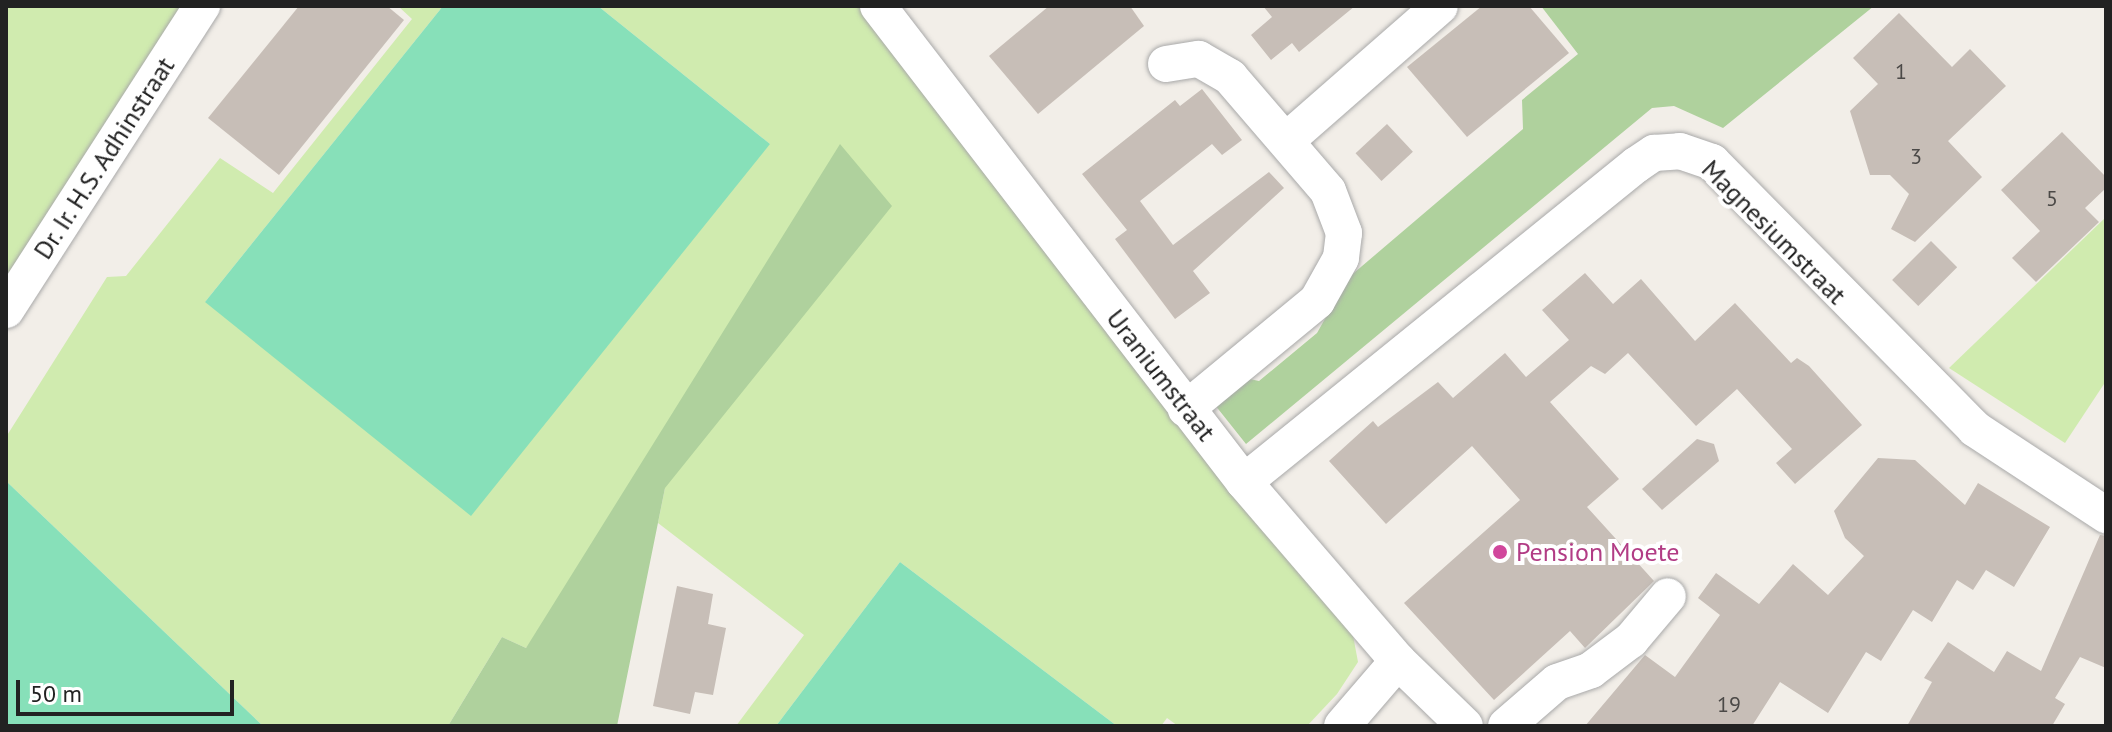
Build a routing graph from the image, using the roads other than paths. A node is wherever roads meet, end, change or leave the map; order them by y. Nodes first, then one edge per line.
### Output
1 (202, 6) edge
2 (878, 6) edge
3 (1440, 6) edge
4 (1166, 64) dead end
5 (1287, 140) junction
6 (6, 310) edge
7 (1186, 409) junction
8 (1244, 482) junction
9 (2106, 515) edge
10 (1668, 596) dead end
11 (1398, 661) junction
12 (1342, 726) edge
13 (1465, 726) edge
14 (1506, 726) edge

1 - 6 street, Dr. Ir. H.S. Adhinstraat
2 - 7 street, Uraniumstraat
3 - 5 street
4 - 5 street
5 - 7 street
7 - 8 street, Uraniumstraat
8 - 9 street, Magnesiumstraat
8 - 11 street, Uraniumstraat
10 - 14 street
11 - 12 street
11 - 13 street, Uraniumstraat

